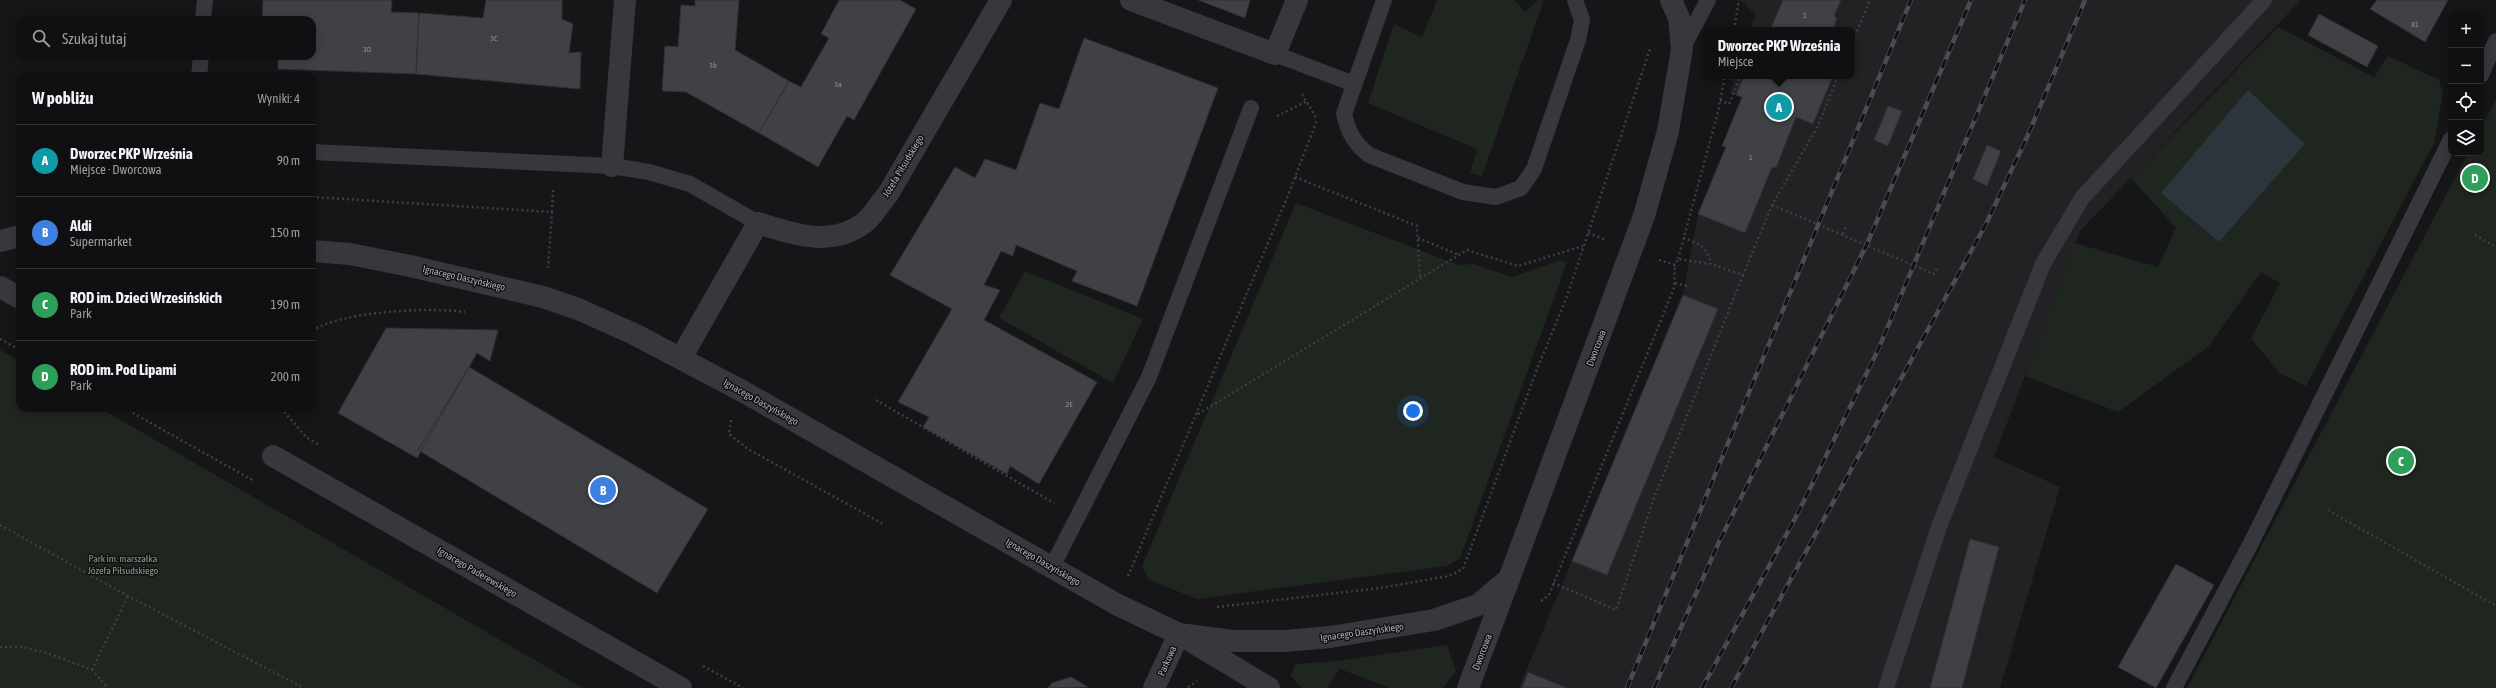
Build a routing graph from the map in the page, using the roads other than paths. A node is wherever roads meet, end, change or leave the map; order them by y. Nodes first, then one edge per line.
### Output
1 (204, 0) edge
2 (626, 0) edge
3 (1001, 0) edge
4 (1131, 0) edge
5 (1297, 0) edge
6 (1384, 0) edge
7 (1575, 0) edge
8 (1672, 0) edge
9 (1708, 0) edge
10 (2264, 0) edge
11 (203, 16) edge
12 (2496, 41) edge
13 (1682, 49) junction
14 (1275, 54) junction
15 (201, 60) edge
16 (2484, 68) edge
17 (199, 72) edge
18 (1354, 84) junction
19 (1251, 108) dead end
20 (2448, 145) edge
21 (316, 152) edge
22 (612, 166) junction
23 (758, 223) junction
24 (16, 237) edge
25 (0, 241) edge
26 (316, 251) edge
27 (0, 287) edge
28 (16, 296) edge
29 (680, 358) junction
30 (273, 456) dead end
31 (1052, 566) junction
32 (1509, 579) junction
33 (1179, 634) junction
34 (681, 688) edge
35 (1154, 688) edge
36 (1269, 688) edge
37 (1468, 688) edge
38 (1886, 688) edge
39 (2174, 688) edge

1 - 11 lane
2 - 22 street
3 - 23 street, Józefa Piłsudskiego
4 - 14 street
5 - 14 street
6 - 18 lane
7 - 18 lane
8 - 13 street, Dworcowa
9 - 13 lane
10 - 38 lane
12 - 16 lane
13 - 32 street, Dworcowa
14 - 18 lane
15 - 17 lane
19 - 31 lane
20 - 39 lane
21 - 22 lane
22 - 23 lane
23 - 29 street
24 - 25 street
26 - 29 street, Ignacego Daszyńskiego
27 - 28 street
29 - 31 street, Ignacego Daszyńskiego
30 - 34 street, Ignacego Paderewskiego
31 - 33 street, Ignacego Daszyńskiego
32 - 33 street, Ignacego Daszyńskiego
32 - 37 street, Dworcowa
33 - 35 street, Parkowa
33 - 36 street, Ignacego Daszyńskiego

